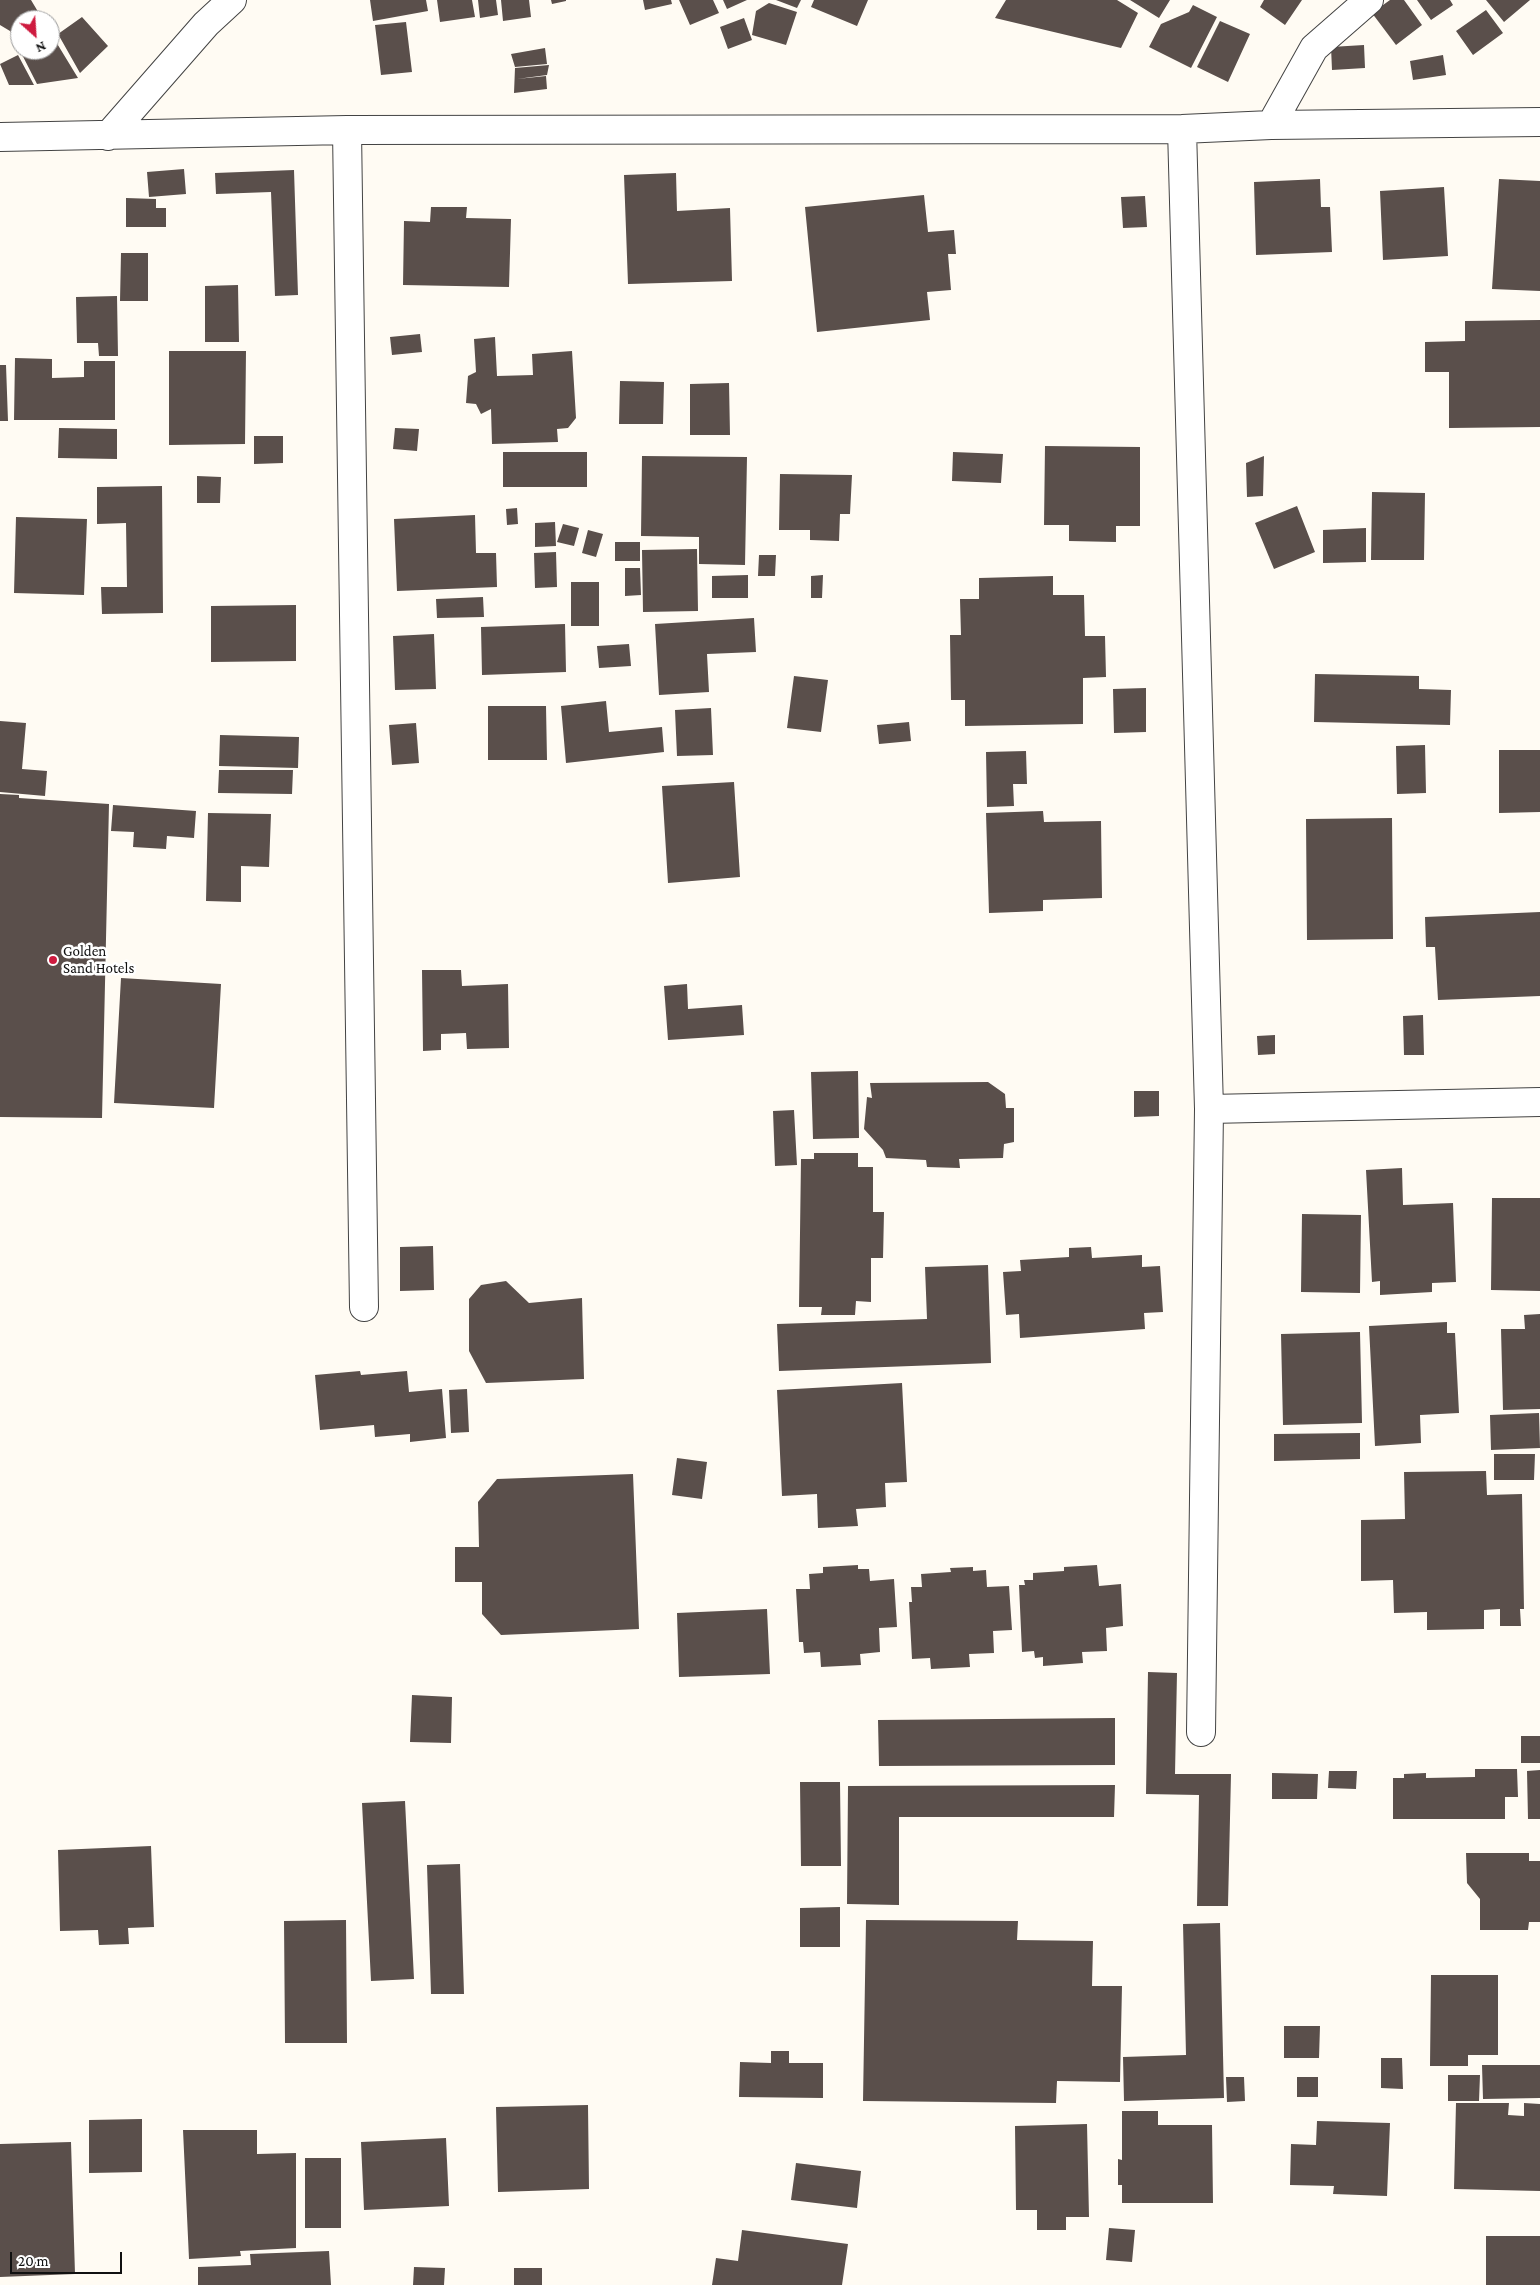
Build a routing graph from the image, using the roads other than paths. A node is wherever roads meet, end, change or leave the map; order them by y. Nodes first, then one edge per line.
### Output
1 (232, 0) edge
2 (1369, 0) edge
3 (1540, 122) edge
4 (1271, 125) junction
5 (1182, 129) junction
6 (347, 130) junction
7 (108, 136) junction
8 (0, 137) edge
9 (1540, 1102) edge
10 (1208, 1109) junction
11 (364, 1307) dead end
12 (1201, 1732) dead end

1 - 7 street
2 - 4 street
3 - 4 street
4 - 5 street
5 - 6 street
5 - 10 street
6 - 7 street
6 - 11 street
7 - 8 street
9 - 10 street
10 - 12 street

